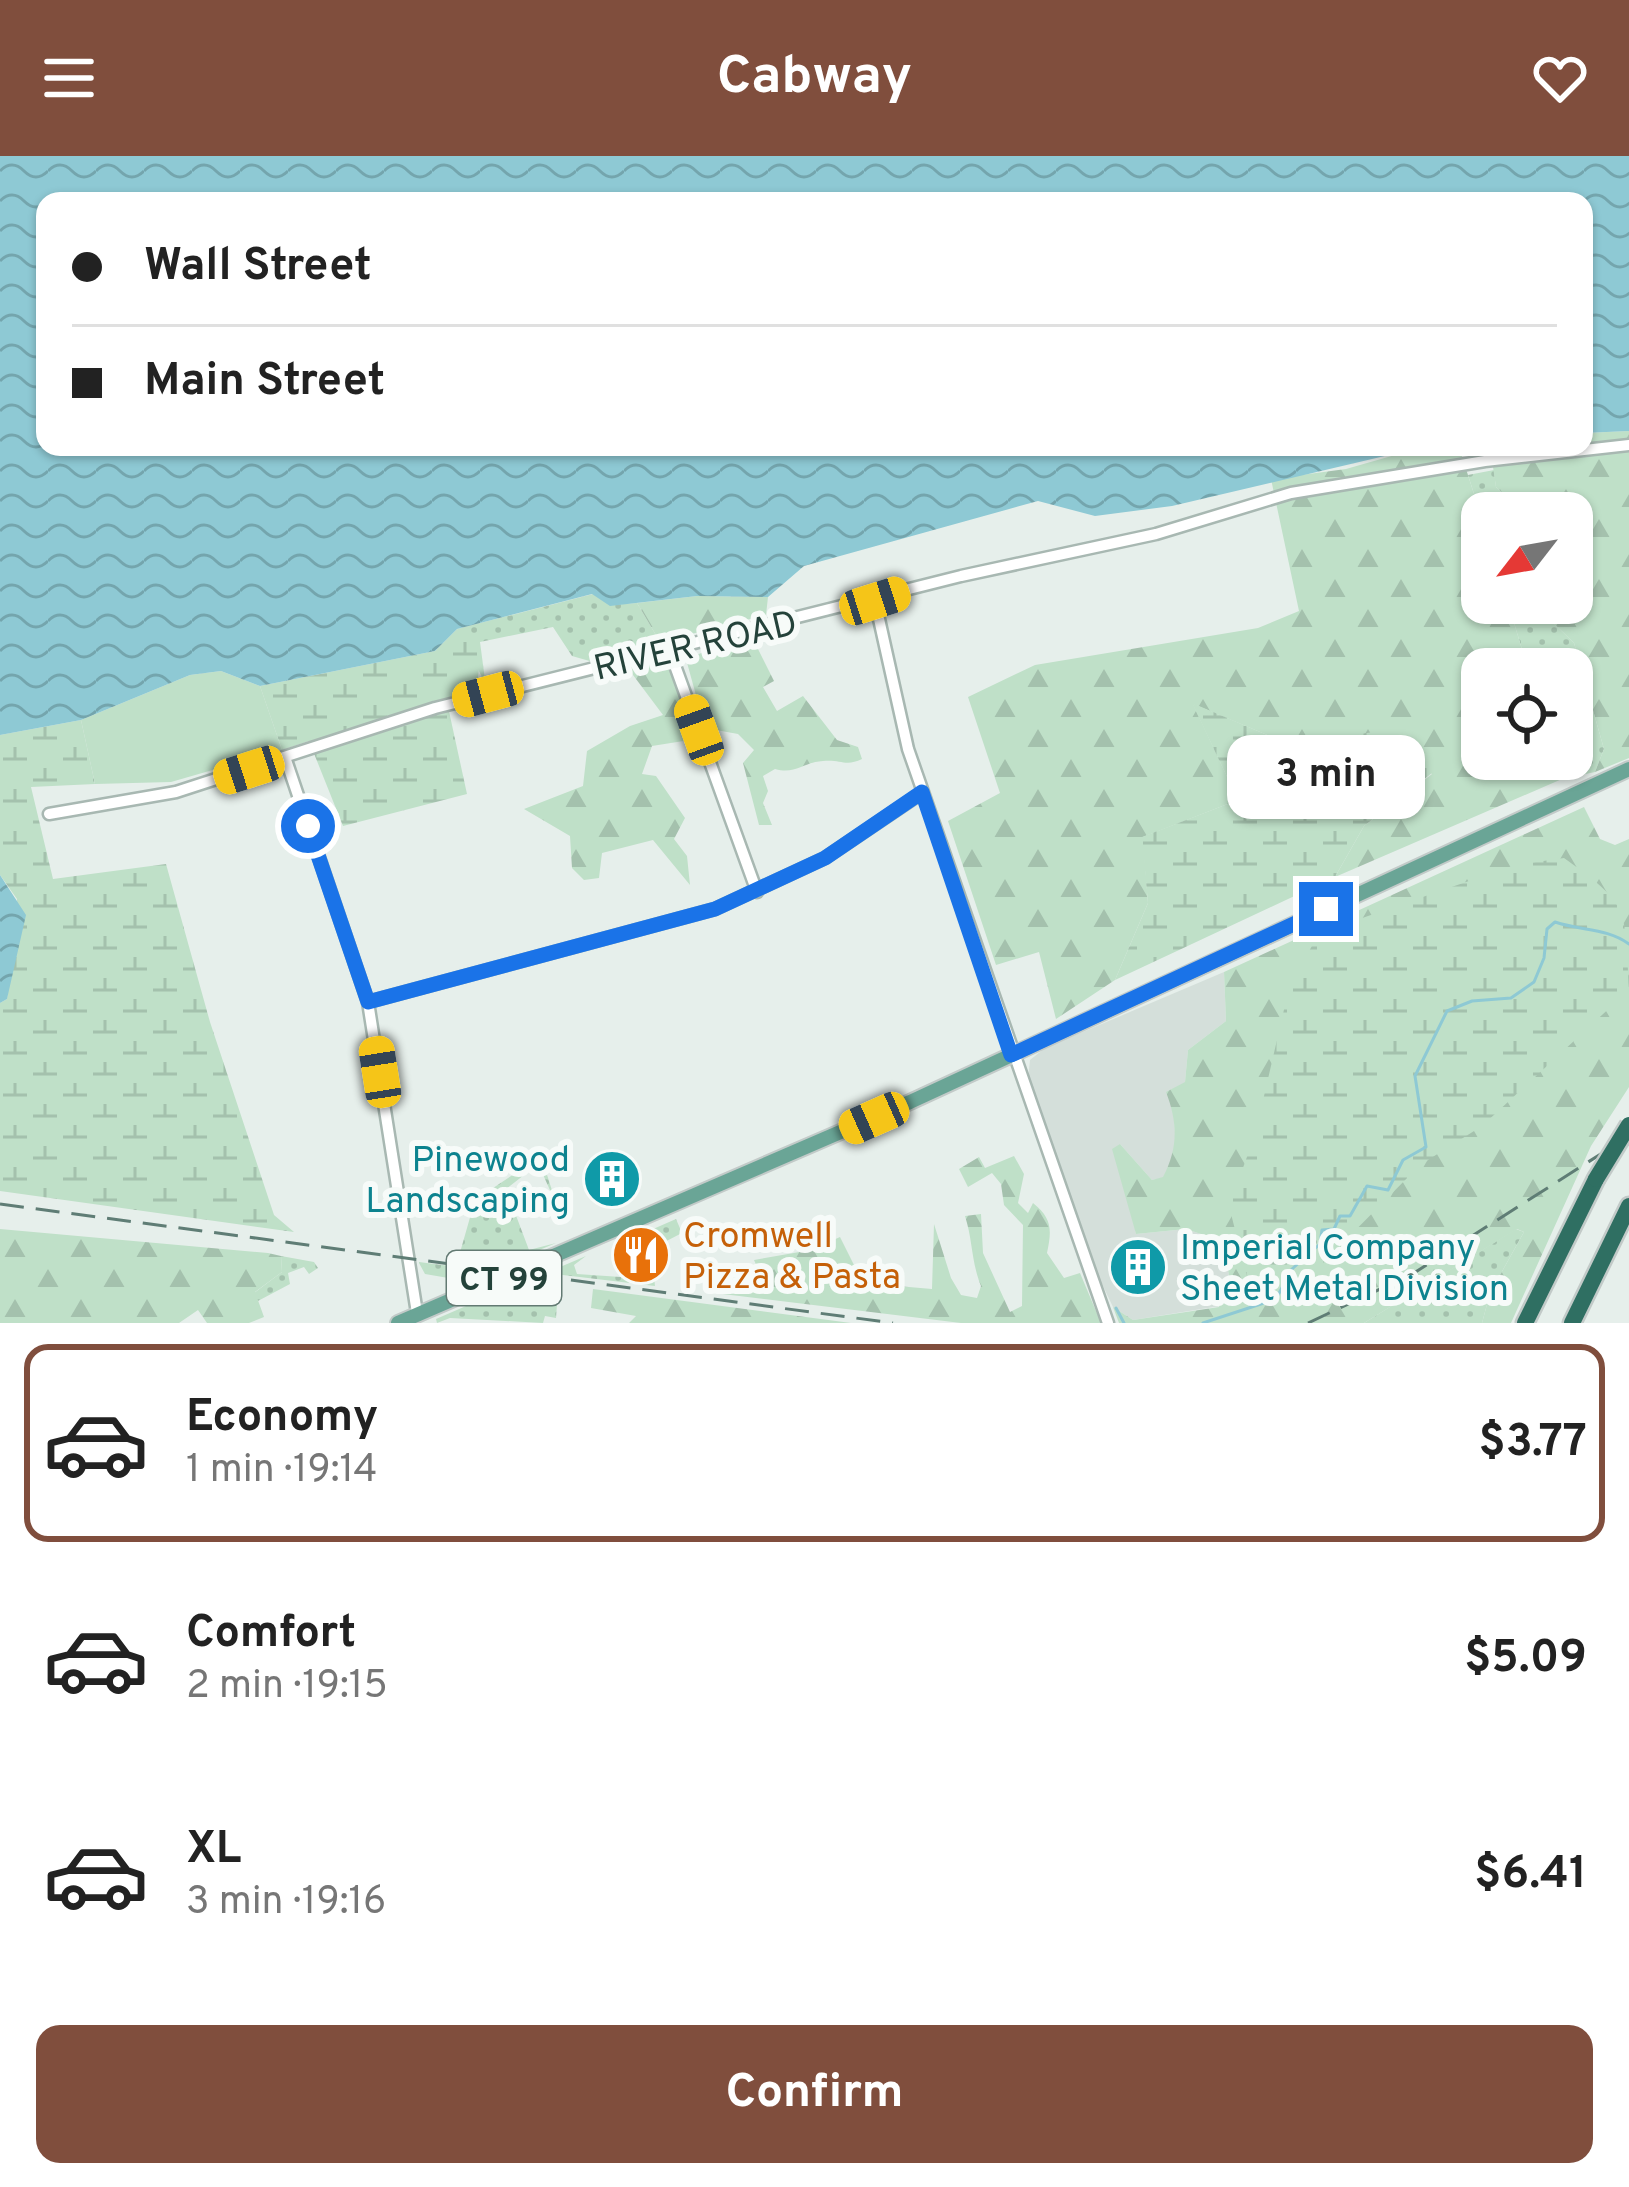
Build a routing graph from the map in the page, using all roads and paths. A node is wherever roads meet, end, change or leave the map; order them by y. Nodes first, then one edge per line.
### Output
1 (1629, 446) edge
2 (1593, 450) edge
3 (1533, 456) edge
4 (875, 601) junction
5 (669, 649) junction
6 (285, 757) junction
7 (1629, 769) edge
8 (922, 792) junction
9 (49, 814) dead end
10 (758, 892) junction
11 (368, 1002) junction
12 (1011, 1055) junction
13 (1629, 1125) edge
14 (1629, 1206) edge
15 (424, 1316) edge
16 (398, 1323) edge
17 (1108, 1323) edge
18 (1525, 1323) edge
19 (1572, 1323) edge

1 - 2 street, RIVER ROAD
3 - 4 street, RIVER ROAD
4 - 5 street, RIVER ROAD
4 - 8 street
5 - 6 street, RIVER ROAD
5 - 10 street
6 - 9 street, RIVER ROAD
6 - 11 street
7 - 12 main road, CT 99
8 - 10 street
8 - 12 street
10 - 11 street
11 - 15 street
12 - 15 main road, CT 99
12 - 17 street
13 - 18 highway, bridge
14 - 19 highway
15 - 16 main road, CT 99

